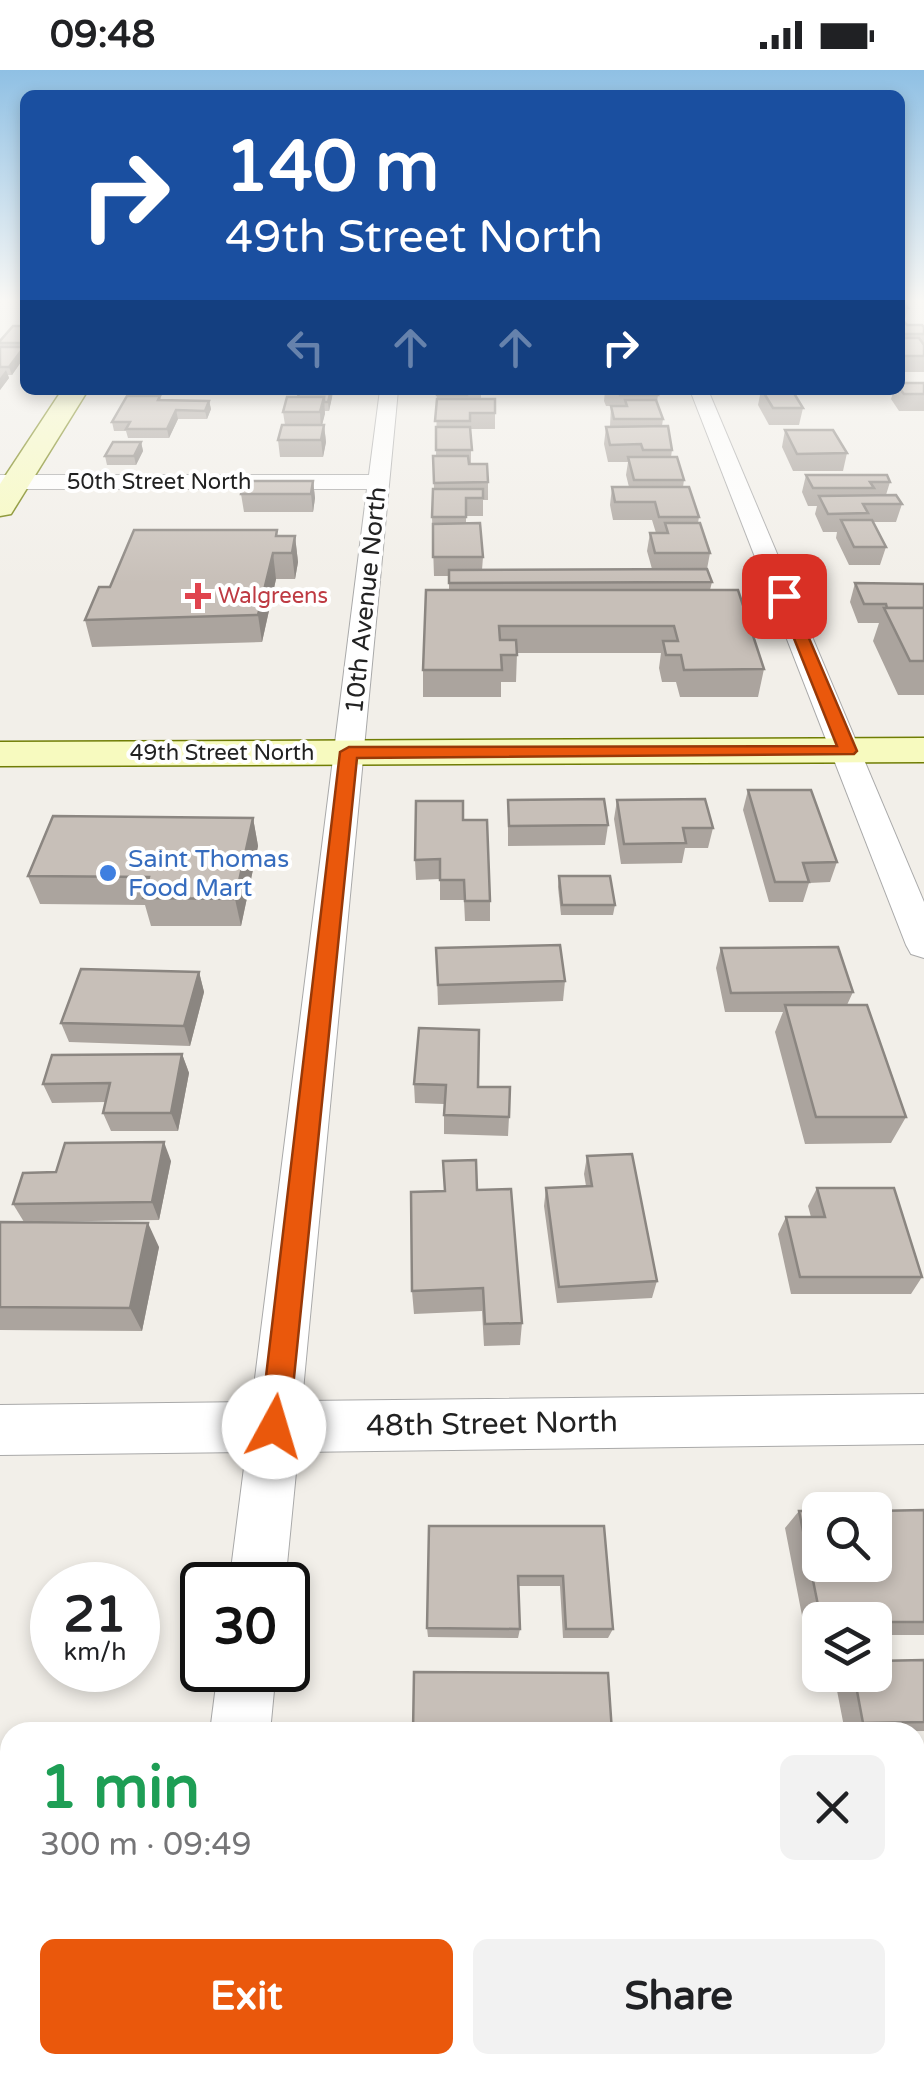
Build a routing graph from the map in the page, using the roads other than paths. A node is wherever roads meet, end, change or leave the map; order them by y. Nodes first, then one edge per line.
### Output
1 (71, 395) edge
2 (388, 395) edge
3 (701, 395) edge
4 (379, 482) junction
5 (5, 491) edge
6 (924, 750) edge
7 (848, 751) junction
8 (349, 752) junction
9 (0, 754) edge
10 (924, 945) edge
11 (924, 1420) edge
12 (274, 1427) junction
13 (0, 1430) edge
14 (259, 1562) edge
15 (245, 1692) edge
16 (241, 1722) edge

1 - 5 main road
2 - 4 street, 10th Avenue North
3 - 7 street
4 - 5 street, 50th Street North
4 - 8 street, 10th Avenue North
6 - 7 main road, 49th Street North
7 - 8 main road, 49th Street North
7 - 10 street
8 - 9 main road, 49th Street North
8 - 12 street, 10th Avenue North
11 - 12 street, 48th Street North
12 - 13 street, 48th Street North
12 - 14 street, 10th Avenue North
15 - 16 street

